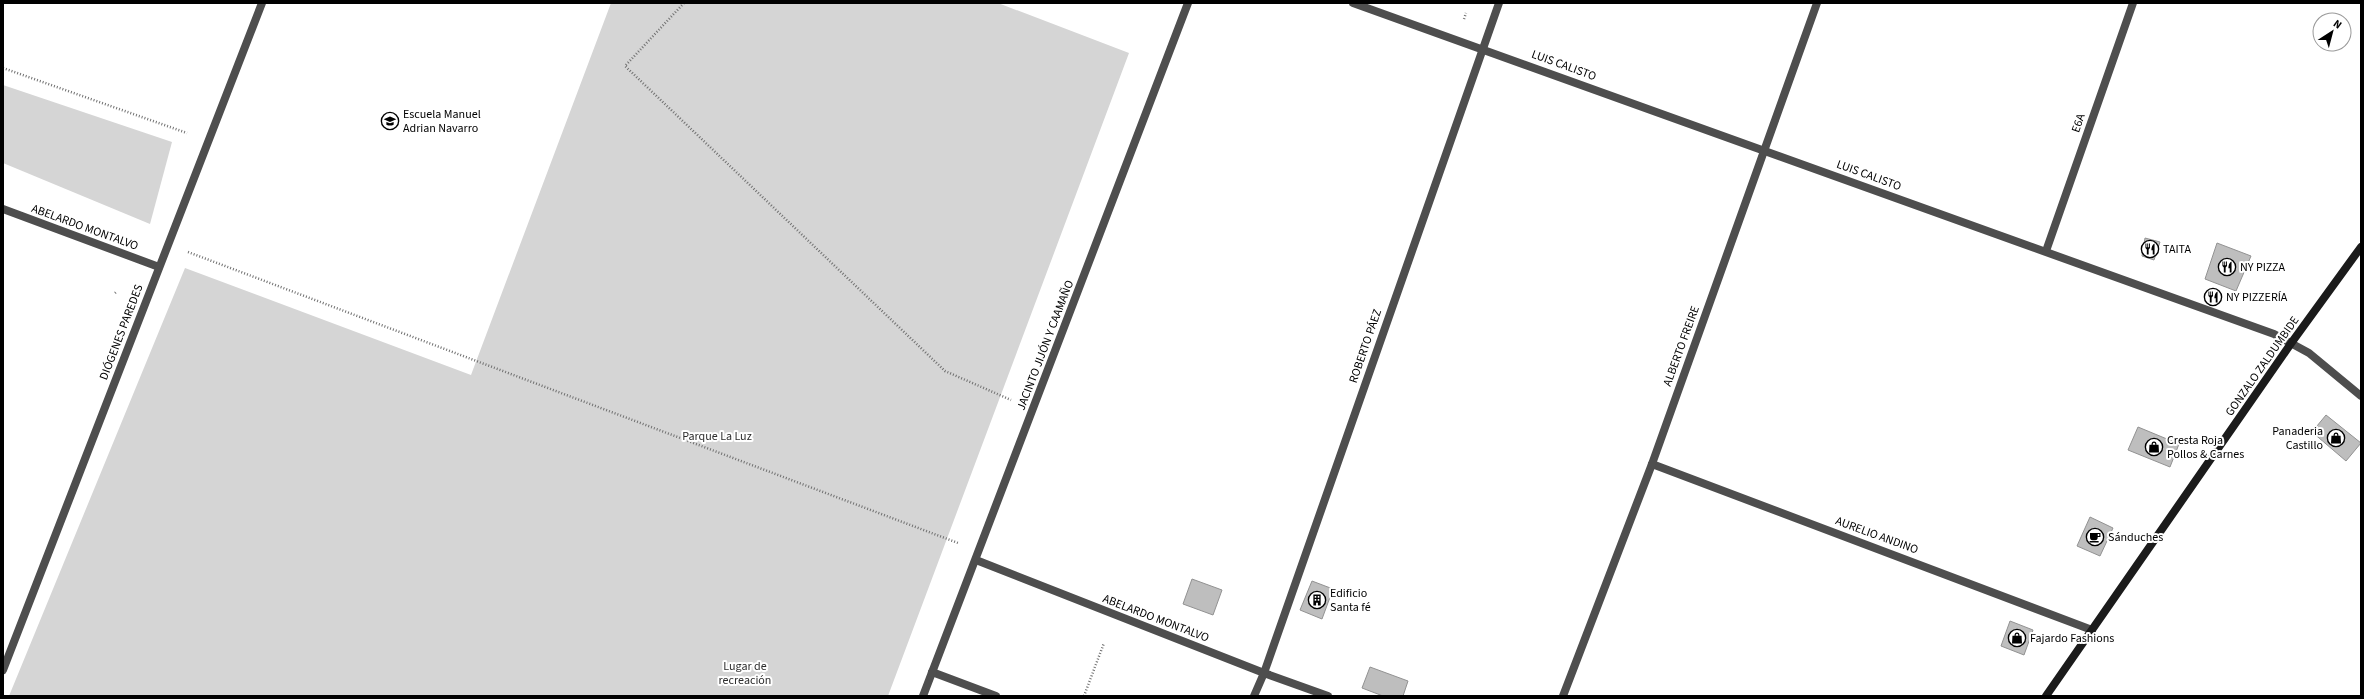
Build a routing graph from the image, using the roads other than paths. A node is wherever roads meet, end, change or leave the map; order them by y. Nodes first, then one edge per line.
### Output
1 (262, 3) edge
2 (1188, 3) edge
3 (1353, 3) edge
4 (1499, 3) edge
5 (1817, 3) edge
6 (2133, 3) edge
7 (1482, 48) junction
8 (1763, 150) junction
9 (3, 209) edge
10 (2361, 247) edge
11 (2046, 251) junction
12 (159, 267) junction
13 (2292, 342) junction
14 (2361, 396) edge
15 (1652, 464) junction
16 (976, 560) junction
17 (2092, 630) junction
18 (3, 670) edge
19 (932, 672) junction
20 (1264, 673) junction
21 (923, 696) edge
22 (996, 696) edge
23 (1254, 696) edge
24 (1328, 696) edge
25 (1563, 696) edge
26 (2046, 696) edge

1 - 12 street, DIÓGENES PAREDES
2 - 16 street, JACINTO JIJÓN Y CAAMAÑO
3 - 7 street, LUIS CALISTO
4 - 7 street, ROBERTO PÁEZ
5 - 8 street, ALBERTO FREIRE
6 - 11 street, E6A
7 - 8 street, LUIS CALISTO
7 - 20 street, ROBERTO PÁEZ
8 - 11 street, LUIS CALISTO
8 - 15 street, ALBERTO FREIRE
9 - 12 street, ABELARDO MONTALVO
10 - 13 street, GONZALO ZALDUMBIDE
11 - 13 street, LUIS CALISTO
12 - 18 street, DIÓGENES PAREDES
13 - 14 street, LUIS CALISTO
13 - 17 street, GONZALO ZALDUMBIDE
15 - 17 street, AURELIO ANDINO
15 - 25 street, ALBERTO FREIRE
16 - 19 street, JACINTO JIJÓN Y CAAMAÑO
16 - 20 street, ABELARDO MONTALVO
17 - 26 street, GONZALO ZALDUMBIDE
19 - 21 street, JACINTO JIJÓN Y CAAMAÑO
19 - 22 street
20 - 23 street, ROBERTO PÁEZ
20 - 24 street, ABELARDO MONTALVO

